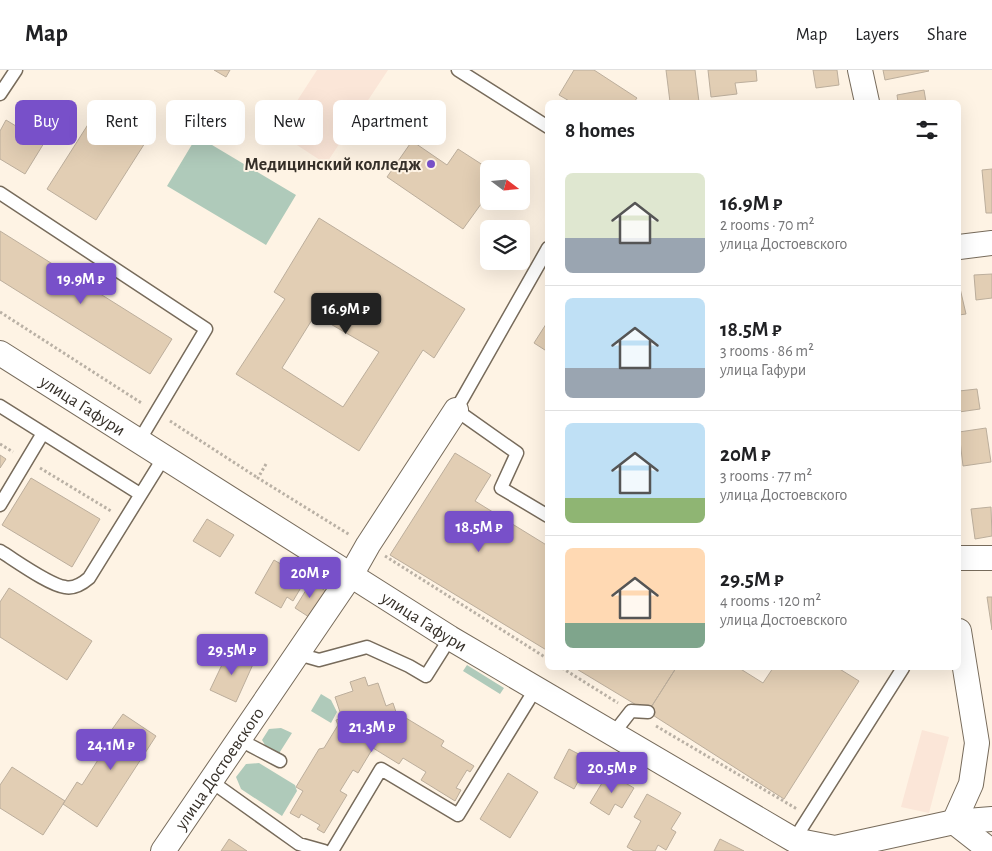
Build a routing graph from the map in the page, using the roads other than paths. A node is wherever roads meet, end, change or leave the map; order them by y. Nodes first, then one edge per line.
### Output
1 (16, 70) edge
2 (458, 70) edge
3 (860, 70) edge
4 (0, 94) edge
5 (867, 100) edge
6 (545, 124) edge
7 (0, 193) edge
8 (992, 243) edge
9 (961, 247) edge
10 (545, 253) edge
11 (0, 353) edge
12 (0, 406) edge
13 (456, 410) junction
14 (43, 433) junction
15 (139, 441) junction
16 (164, 457) junction
17 (140, 494) junction
18 (0, 505) edge
19 (545, 514) edge
20 (0, 551) edge
21 (961, 558) edge
22 (992, 558) edge
23 (351, 575) junction
24 (450, 638) junction
25 (961, 644) edge
26 (298, 654) junction
27 (902, 670) edge
28 (536, 688) junction
29 (648, 712) dead end
30 (613, 734) junction
31 (240, 740) junction
32 (280, 761) dead end
33 (212, 782) junction
34 (992, 819) edge
35 (954, 822) junction
36 (794, 840) junction
37 (164, 851) edge
38 (324, 851) edge
39 (332, 851) edge
40 (991, 851) edge

1 - 4 lane
2 - 6 lane
3 - 5 street
7 - 15 lane
8 - 9 street
10 - 13 lane
11 - 15 street, улица Гафури
12 - 14 lane
13 - 19 lane
13 - 23 street, улица Достоевского
14 - 17 lane
14 - 18 lane
15 - 16 street, улица Гафури
16 - 17 lane
16 - 23 street, улица Гафури
17 - 20 lane
21 - 22 street
23 - 24 street, улица Гафури
23 - 26 street, улица Достоевского
24 - 26 lane
24 - 28 street, улица Гафури
25 - 35 street
26 - 31 street, улица Достоевского
27 - 36 lane
28 - 30 street, улица Гафури
28 - 39 lane
29 - 30 lane
30 - 36 street, улица Гафури
31 - 32 lane
31 - 33 street, улица Достоевского
33 - 37 street, улица Достоевского
33 - 38 lane
34 - 35 street
35 - 36 street, улица Гафури
35 - 40 street

